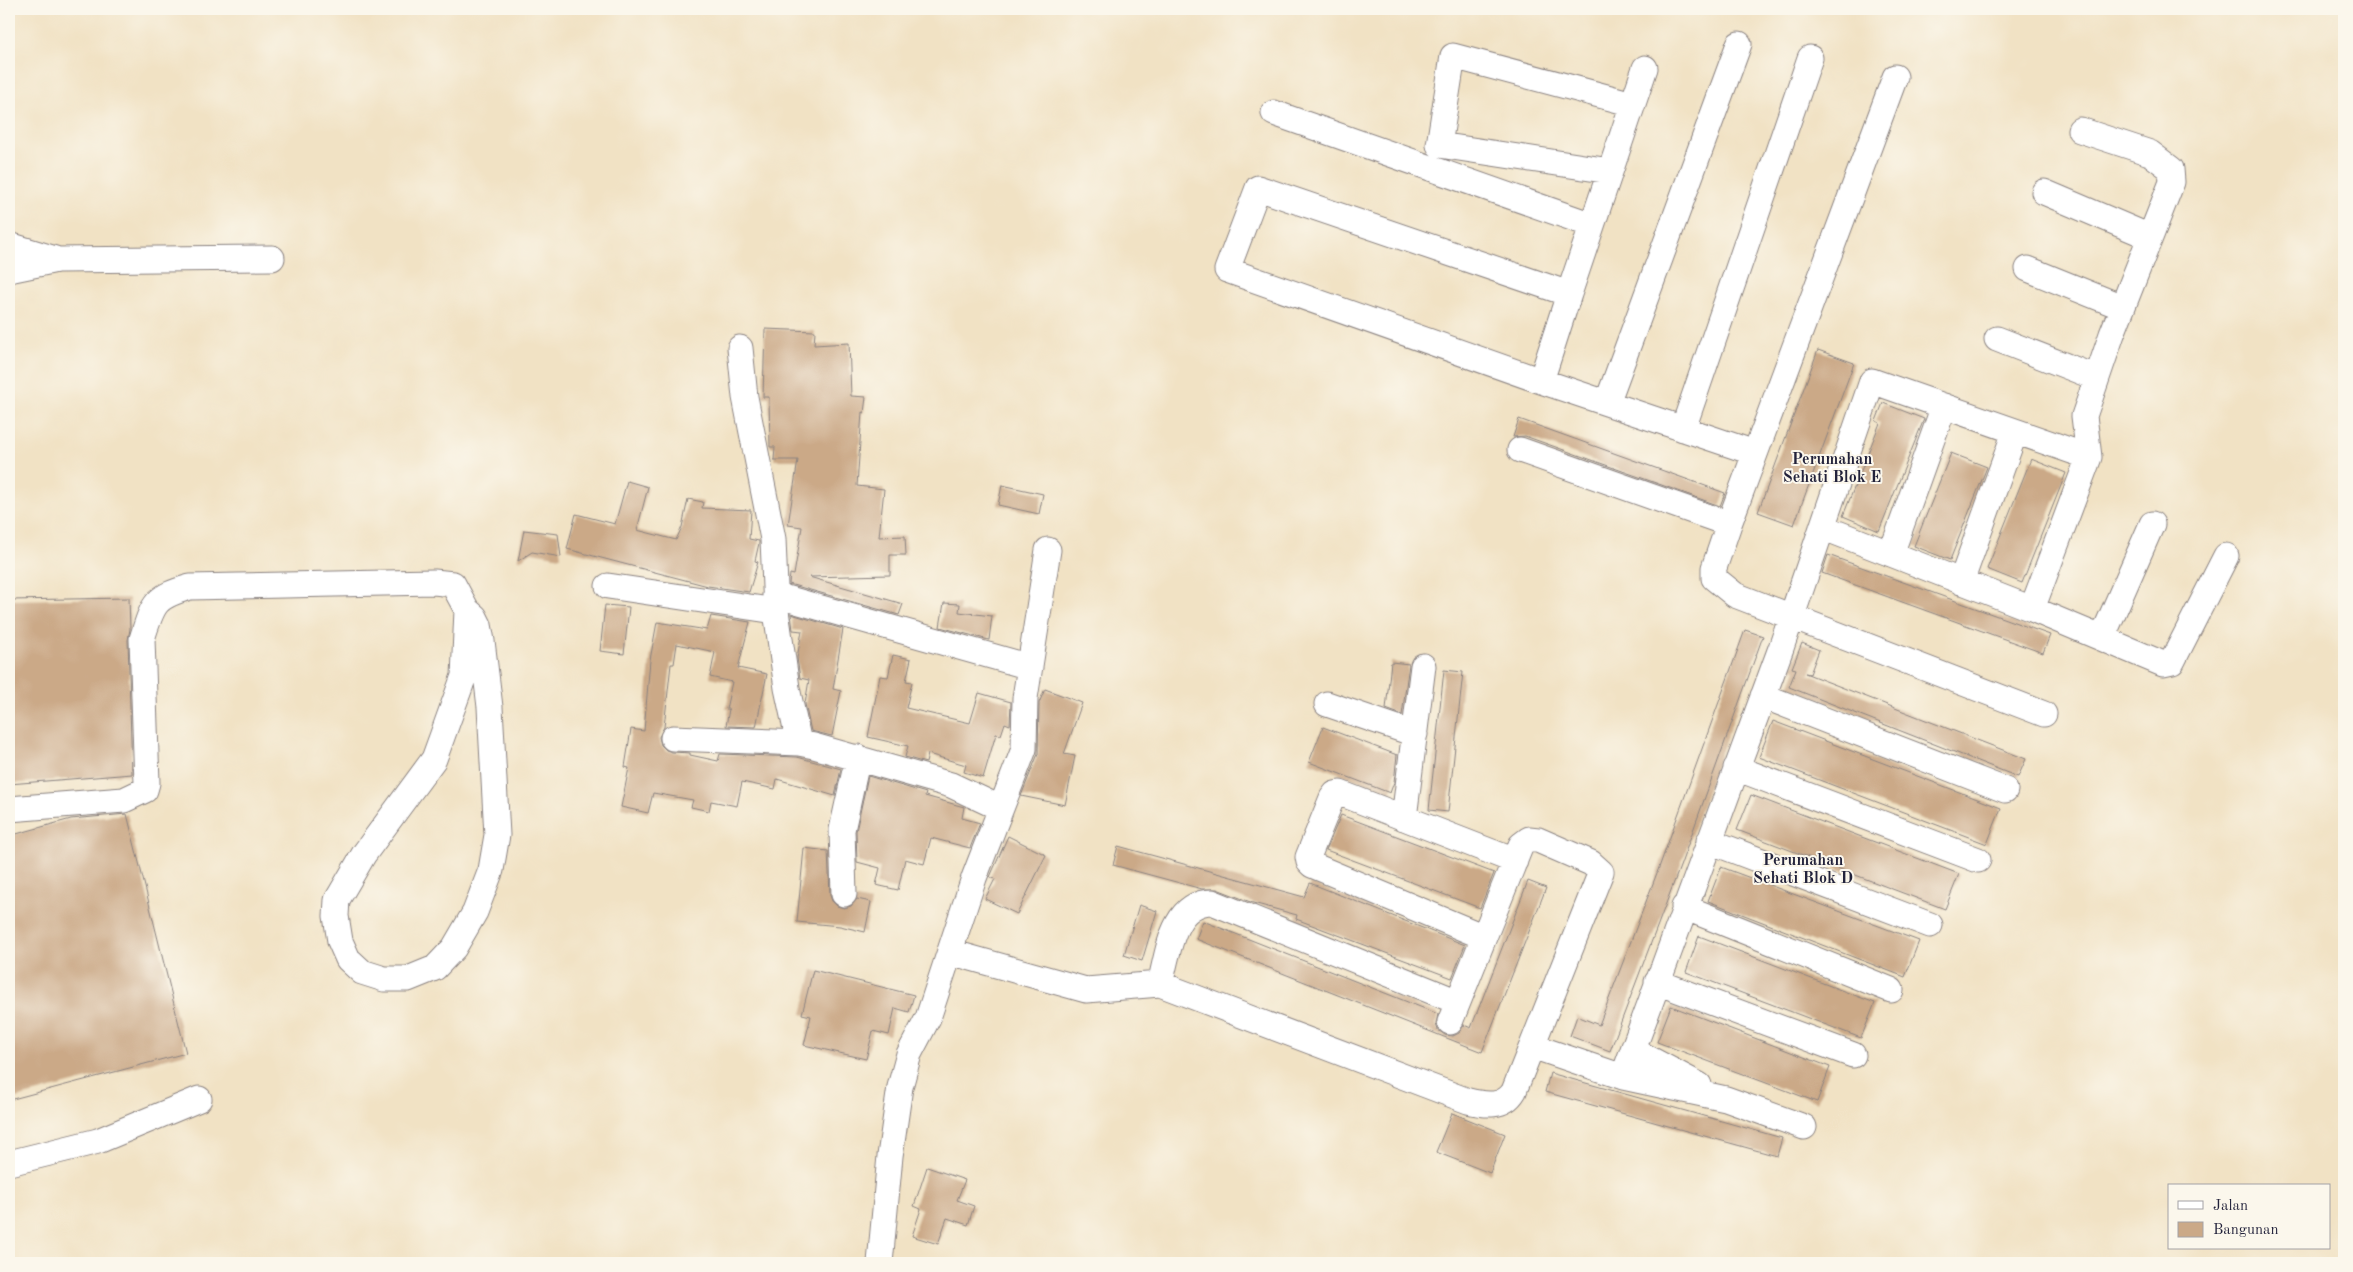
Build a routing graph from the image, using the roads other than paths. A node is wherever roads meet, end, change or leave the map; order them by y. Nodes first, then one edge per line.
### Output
1 (1739, 44) dead end
2 (1810, 58) dead end
3 (1645, 68) dead end
4 (1895, 77) dead end
5 (1633, 104) junction
6 (1274, 113) dead end
7 (2080, 130) dead end
8 (1439, 145) junction
9 (1435, 170) junction
10 (1610, 171) junction
11 (2044, 192) dead end
12 (1592, 225) junction
13 (2150, 237) junction
14 (9, 245) edge
15 (272, 258) dead end
16 (57, 260) junction
17 (2028, 269) dead end
18 (9, 270) edge
19 (1569, 294) junction
20 (2122, 307) junction
21 (1997, 339) dead end
22 (740, 348) dead end
23 (2097, 378) junction
24 (1541, 381) junction
25 (1607, 403) junction
26 (1944, 406) junction
27 (1684, 429) junction
28 (2016, 432) junction
29 (1520, 450) dead end
30 (1755, 453) junction
31 (2089, 457) junction
32 (1729, 524) junction
33 (2152, 524) dead end
34 (1822, 527) junction
35 (1048, 550) dead end
36 (1891, 554) junction
37 (2226, 556) dead end
38 (1961, 582) junction
39 (608, 586) dead end
40 (776, 603) junction
41 (2032, 609) junction
42 (468, 610) junction
43 (1792, 617) junction
44 (2102, 638) junction
45 (1423, 666) dead end
46 (1030, 667) junction
47 (1763, 696) junction
48 (1327, 704) dead end
49 (2044, 714) dead end
50 (1415, 734) junction
51 (673, 738) dead end
52 (799, 743) junction
53 (858, 757) junction
54 (1736, 768) junction
55 (2005, 790) dead end
56 (1000, 808) junction
57 (9, 809) edge
58 (1404, 818) junction
59 (1709, 841) junction
60 (1978, 860) dead end
61 (1515, 861) junction
62 (844, 894) dead end
63 (1684, 907) junction
64 (1930, 925) dead end
65 (1484, 936) junction
66 (950, 952) junction
67 (1657, 982) junction
68 (1160, 984) junction
69 (1891, 990) dead end
70 (1532, 1046) junction
71 (1633, 1050) junction
72 (1853, 1055) dead end
73 (1623, 1077) junction
74 (1726, 1098) junction
75 (199, 1099) dead end
76 (1804, 1127) dead end
77 (9, 1163) edge
78 (880, 1263) edge

1 - 25 street
2 - 27 street
3 - 5 street
4 - 30 street
5 - 8 street
5 - 10 street
6 - 9 street
7 - 13 street
8 - 9 street
8 - 10 street
9 - 12 street
10 - 12 street
11 - 13 street
12 - 19 street
13 - 20 street
14 - 16 street
15 - 16 street
16 - 18 street
17 - 20 street
19 - 24 street
19 - 24 street
20 - 23 street
21 - 23 street
22 - 40 street
23 - 31 street
24 - 25 street
25 - 27 street
26 - 28 street
26 - 34 street
26 - 36 street
27 - 30 street
28 - 31 street
28 - 38 street
29 - 32 street
30 - 32 street
31 - 41 street
32 - 43 street
33 - 44 street
34 - 36 street
34 - 43 street
35 - 46 street
36 - 38 street
37 - 44 street
38 - 41 street
39 - 40 street
40 - 46 street
40 - 52 street
41 - 44 street
42 - 42 street
42 - 57 street
43 - 47 street
43 - 49 street
45 - 50 street
46 - 56 street
47 - 54 street
47 - 55 street
48 - 50 street
50 - 58 street
51 - 52 street
52 - 53 street
53 - 56 street
53 - 62 street
54 - 59 street
54 - 60 street
56 - 66 street
58 - 61 street
58 - 65 street
59 - 63 street
59 - 64 street
61 - 65 street
61 - 70 street
63 - 67 street
63 - 69 street
65 - 68 street
66 - 68 street
66 - 78 street
67 - 71 street
67 - 72 street
68 - 70 street
70 - 73 street
71 - 73 street
71 - 74 street
73 - 74 street
74 - 76 street
75 - 77 street

